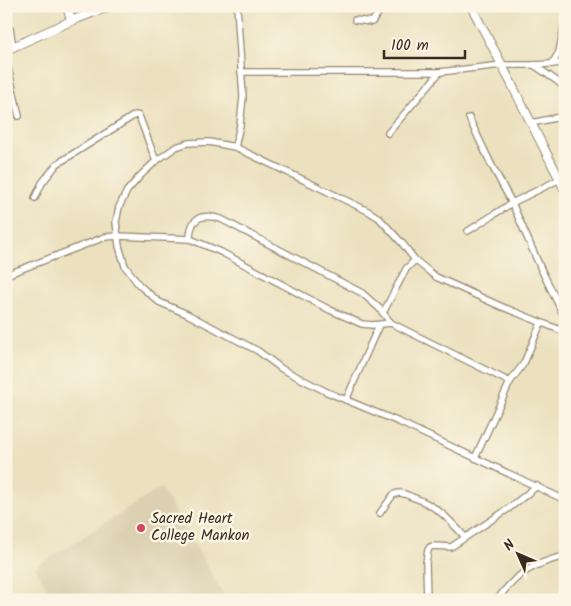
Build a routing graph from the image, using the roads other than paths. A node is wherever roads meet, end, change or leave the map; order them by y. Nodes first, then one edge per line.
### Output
1 (67, 6) edge
2 (110, 6) edge
3 (237, 6) edge
4 (382, 6) edge
5 (471, 6) edge
6 (355, 20) dead end
7 (71, 21) junction
8 (565, 22) edge
9 (6, 25) edge
10 (9, 48) edge
11 (558, 52) junction
12 (6, 60) edge
13 (564, 63) edge
14 (552, 64) junction
15 (502, 65) junction
16 (534, 65) junction
17 (241, 72) junction
18 (440, 72) junction
19 (565, 88) edge
20 (19, 116) dead end
21 (565, 116) edge
22 (469, 118) dead end
23 (531, 123) junction
24 (388, 133) dead end
25 (235, 147) junction
26 (156, 161) junction
27 (560, 179) junction
28 (565, 190) edge
29 (35, 198) dead end
30 (512, 204) junction
31 (468, 231) dead end
32 (118, 236) junction
33 (190, 238) junction
34 (415, 260) junction
35 (6, 275) edge
36 (384, 313) junction
37 (565, 318) edge
38 (541, 322) junction
39 (392, 323) junction
40 (379, 325) junction
41 (565, 332) edge
42 (510, 382) junction
43 (346, 400) junction
44 (475, 458) junction
45 (537, 486) junction
46 (565, 500) edge
47 (380, 513) dead end
48 (465, 537) junction
49 (565, 556) edge
50 (427, 600) edge
51 (497, 600) edge

1 - 7 street
2 - 7 street
3 - 17 street
4 - 6 street
5 - 15 street
7 - 10 street
8 - 11 street
9 - 10 street
11 - 13 street
11 - 14 street
12 - 20 street
13 - 14 street
14 - 16 street
15 - 16 street
15 - 18 street
15 - 23 street
16 - 19 street
17 - 18 street
17 - 25 street
18 - 24 street
21 - 23 street
22 - 30 street
23 - 27 street
25 - 26 street
25 - 34 street
26 - 29 street
26 - 32 street
27 - 28 street
27 - 30 street
30 - 31 street
30 - 37 street
32 - 33 street
32 - 35 street
32 - 43 street
33 - 36 street
33 - 40 street
34 - 36 street
34 - 38 street
36 - 39 street
38 - 41 street
38 - 42 street
39 - 40 street
39 - 42 street
40 - 43 street
42 - 44 street
43 - 44 street
44 - 45 street
45 - 46 street
45 - 48 street
47 - 48 street
48 - 50 street
49 - 51 street

